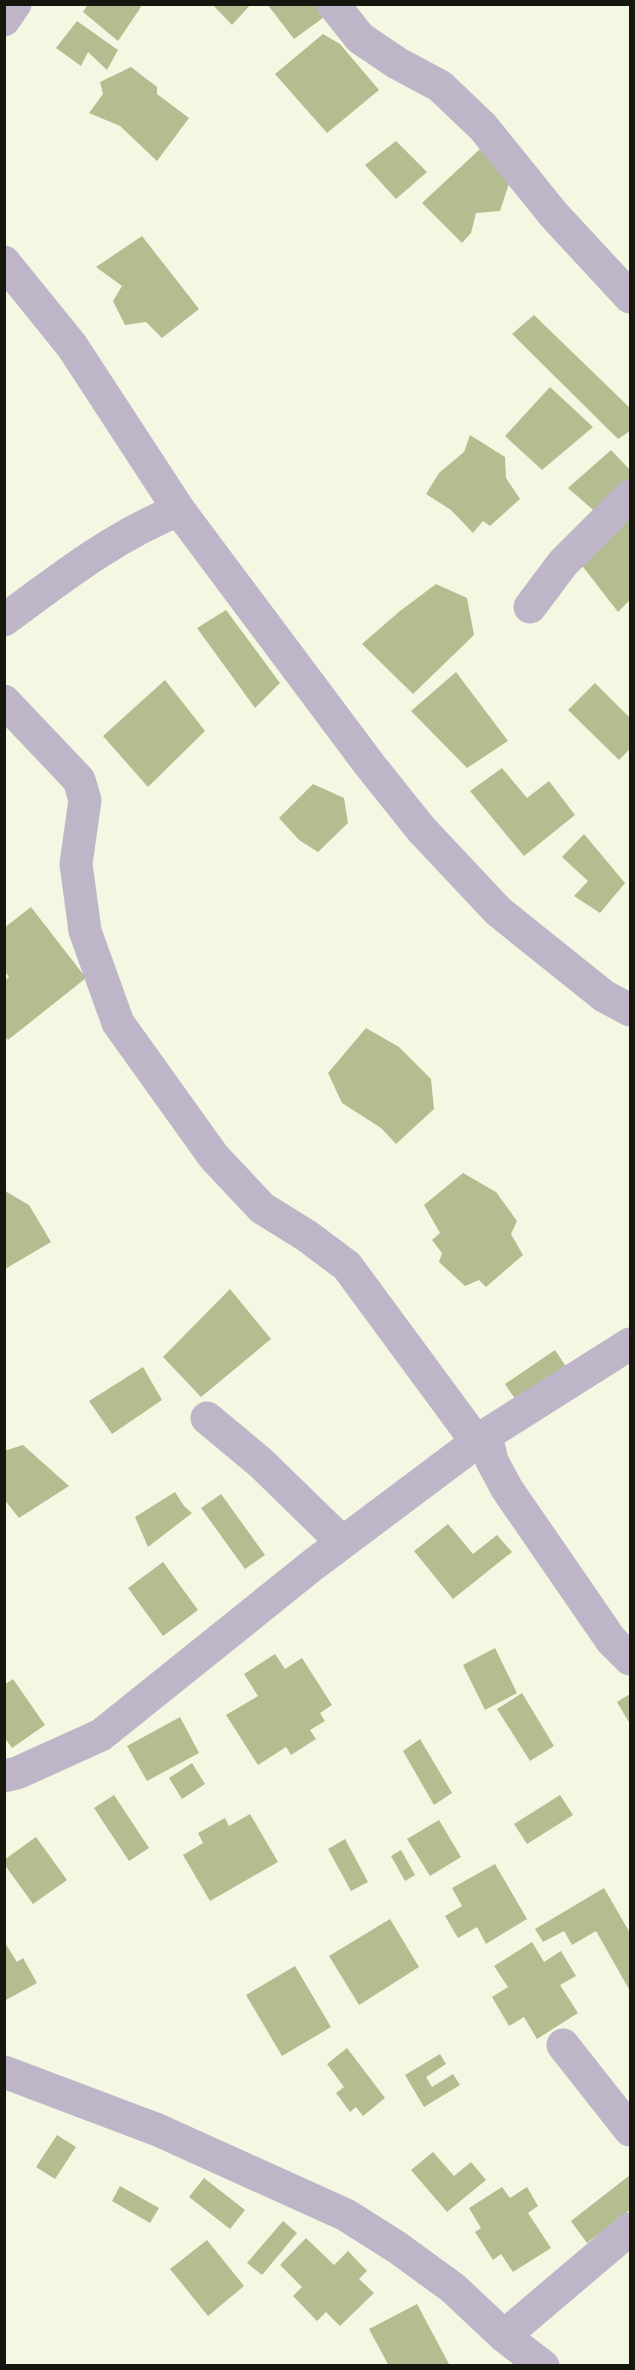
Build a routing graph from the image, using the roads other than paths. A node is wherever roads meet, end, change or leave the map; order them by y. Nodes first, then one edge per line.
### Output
1 (15, 4) edge
2 (333, 4) edge
3 (4, 20) edge
4 (4, 262) edge
5 (630, 297) edge
6 (630, 496) edge
7 (179, 510) junction
8 (530, 607) dead end
9 (4, 620) edge
10 (4, 701) edge
11 (630, 1010) edge
12 (630, 1344) edge
13 (207, 1418) dead end
14 (481, 1438) junction
15 (342, 1542) junction
16 (630, 1659) edge
17 (4, 1776) edge
18 (563, 2045) dead end
19 (4, 2072) edge
20 (630, 2130) edge
21 (630, 2229) edge
22 (504, 2336) junction
23 (543, 2366) edge

1 - 3 street
2 - 5 street
4 - 7 street
6 - 8 street
7 - 9 street
7 - 11 street
10 - 14 street
12 - 14 street
13 - 15 street
14 - 15 street
14 - 16 street
15 - 17 street
18 - 20 street
19 - 22 street
21 - 22 street
22 - 23 street

